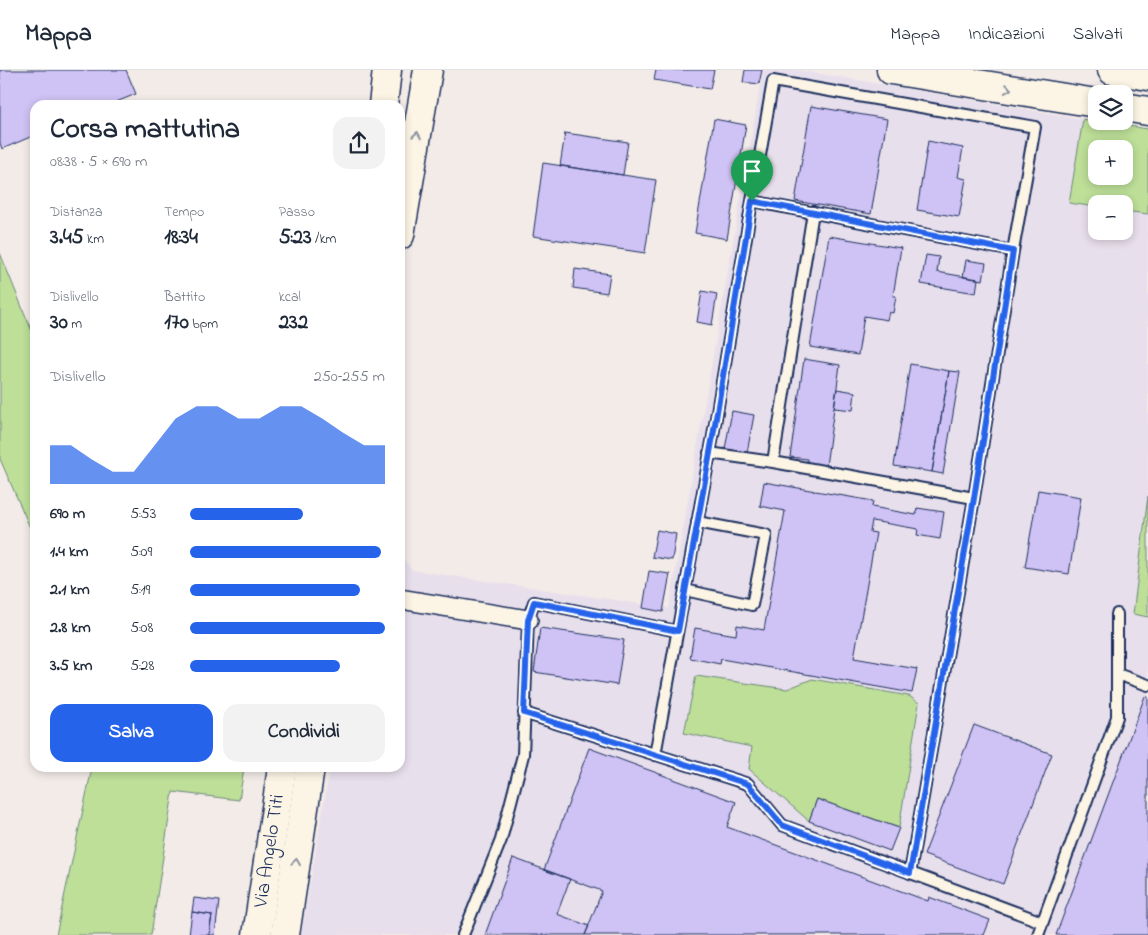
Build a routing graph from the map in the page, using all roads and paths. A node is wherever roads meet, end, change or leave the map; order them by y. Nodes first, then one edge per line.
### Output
1 (387, 70) edge
2 (428, 70) edge
3 (891, 70) edge
4 (1112, 70) edge
5 (1148, 76) edge
6 (384, 100) edge
7 (1088, 102) edge
8 (1133, 108) edge
9 (1148, 111) edge
10 (752, 201) junction
11 (405, 206) edge
12 (813, 212) junction
13 (1013, 251) junction
14 (709, 453) junction
15 (773, 462) junction
16 (974, 498) junction
17 (697, 522) junction
18 (685, 590) junction
19 (405, 600) edge
20 (1117, 614) dead end
21 (528, 620) junction
22 (678, 631) junction
23 (1117, 674) junction
24 (1148, 685) edge
25 (524, 713) junction
26 (655, 754) junction
27 (281, 772) edge
28 (309, 772) edge
29 (910, 873) junction
30 (1042, 922) junction
31 (257, 935) edge
32 (285, 935) edge
33 (463, 935) edge
34 (1038, 935) edge

1 - 6 main road
11 -> 2 main road
3 -> 7 main road
4 - 5 main road
8 - 9 main road
10 - 12 lane
10 - 13 lane
10 - 14 lane
12 - 13 lane
12 - 15 lane
13 - 16 lane
14 - 15 lane
14 - 17 lane
15 - 16 lane
16 - 29 lane
17 - 18 lane
17 - 18 lane
18 - 22 lane
19 - 21 street
20 - 23 lane
21 - 22 lane
21 - 25 lane
22 - 26 lane
23 - 24 lane
23 - 30 lane
25 - 26 lane
25 - 33 lane
26 - 29 lane
27 - 31 main road, Via Angelo Titi
32 -> 28 main road, Via Angelo Titi
29 - 30 lane
30 - 34 lane

